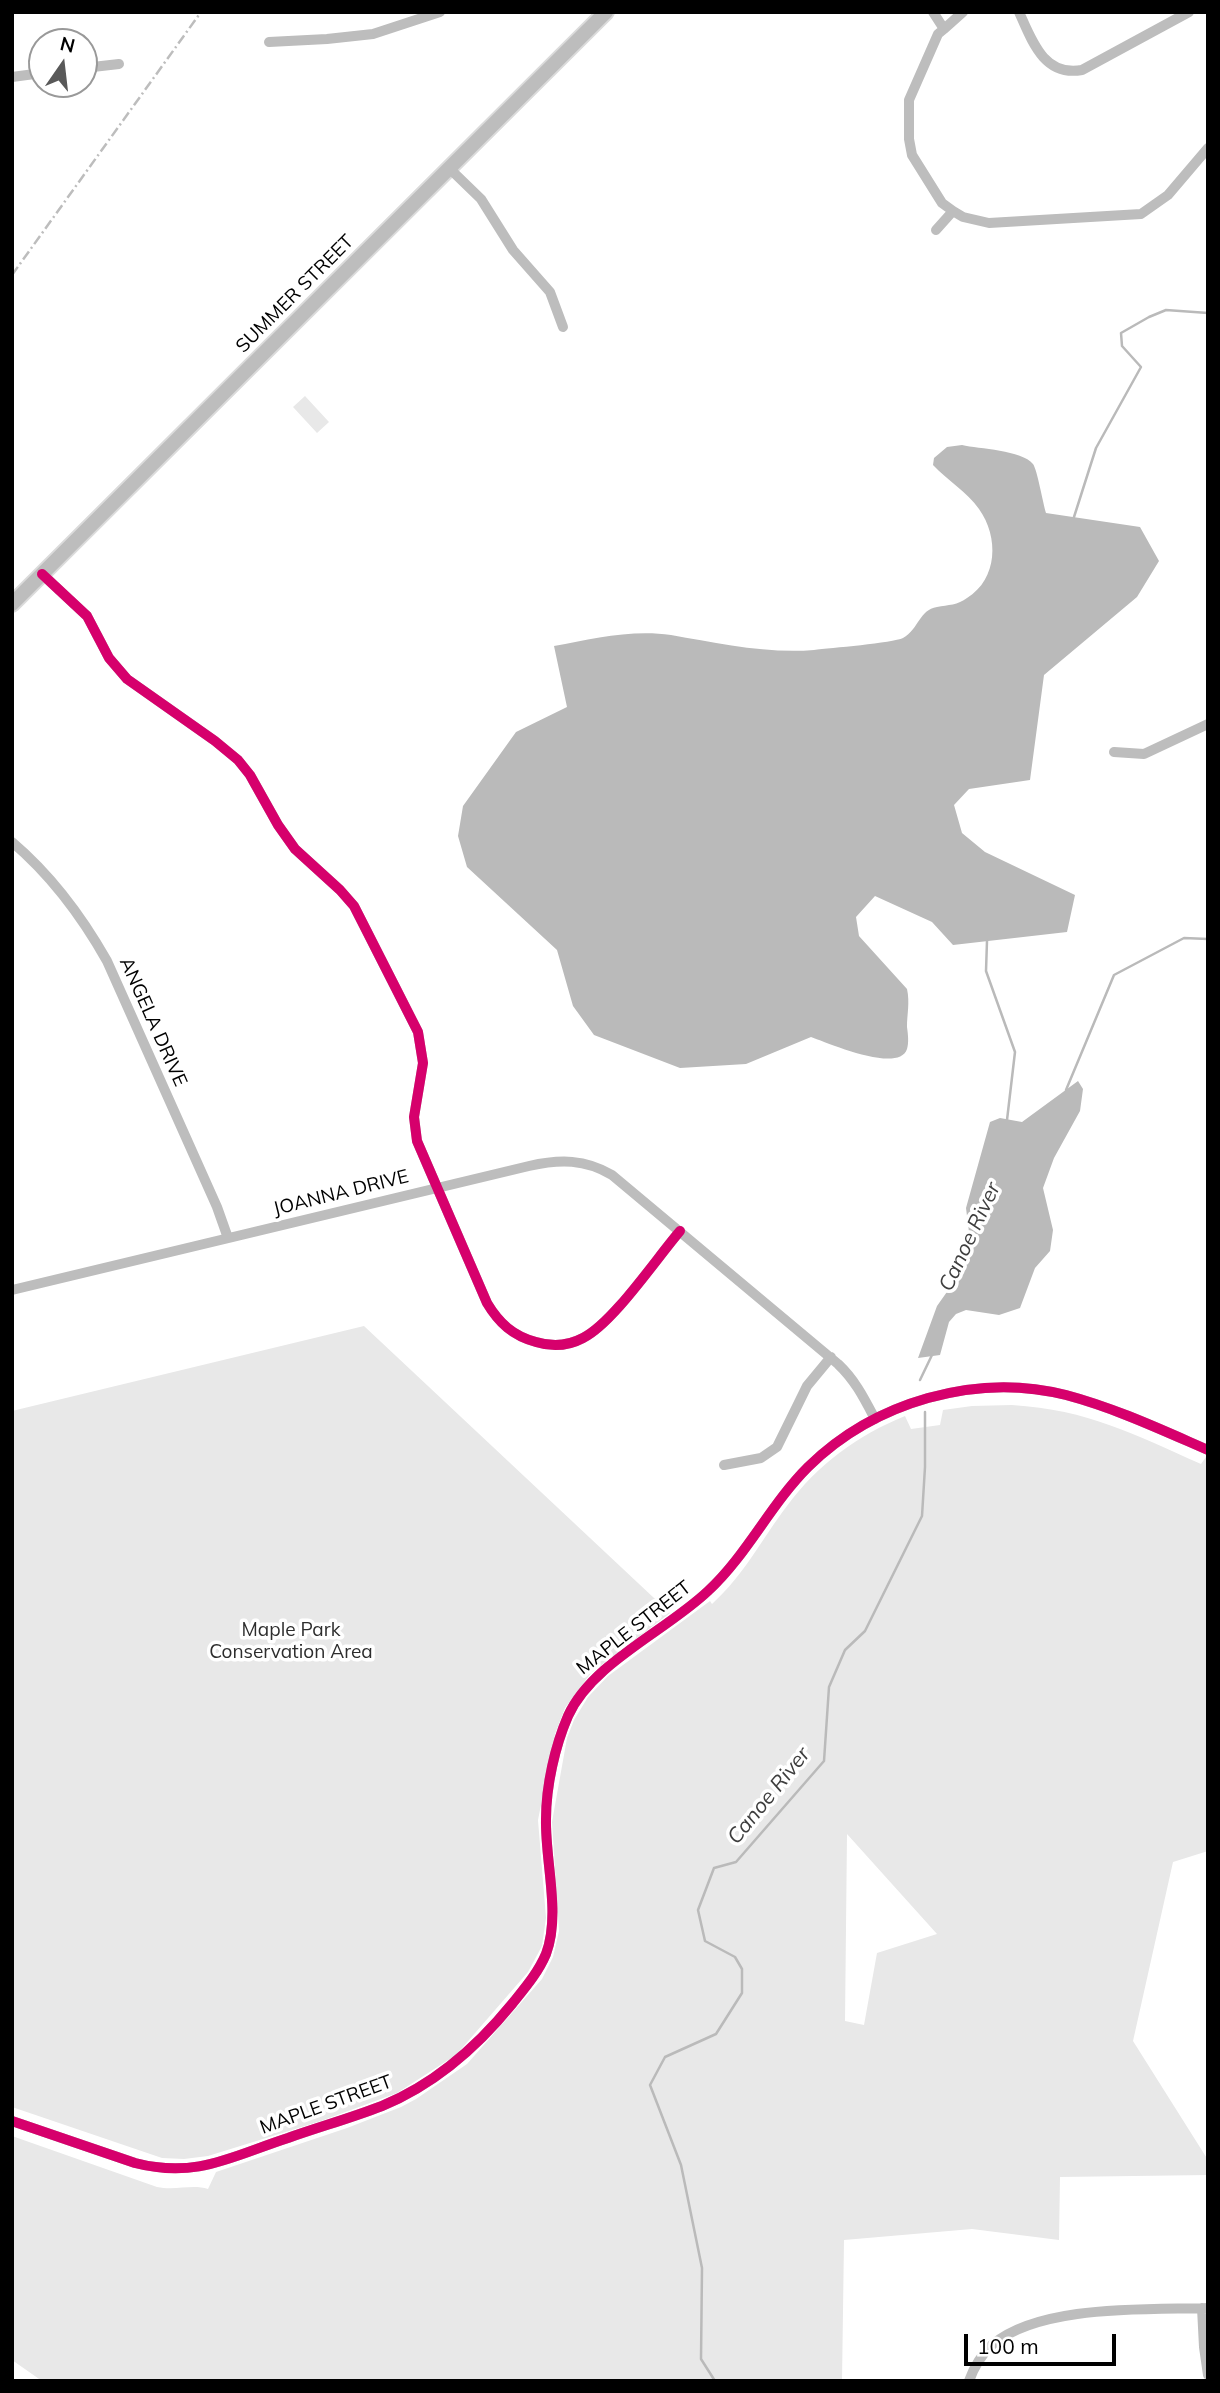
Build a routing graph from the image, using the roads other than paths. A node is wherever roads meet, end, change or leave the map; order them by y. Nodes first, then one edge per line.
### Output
1 (440, 12) edge
2 (606, 12) edge
3 (933, 12) edge
4 (962, 12) edge
5 (1019, 12) edge
6 (1189, 12) edge
7 (944, 29) junction
8 (269, 42) dead end
9 (119, 64) dead end
10 (98, 66) edge
11 (1208, 148) edge
12 (449, 168) junction
13 (953, 211) junction
14 (936, 230) dead end
15 (563, 327) dead end
16 (42, 574) junction
17 (12, 604) edge
18 (1208, 724) edge
19 (1114, 752) dead end
20 (12, 842) edge
21 (438, 1188) junction
22 (680, 1231) junction
23 (228, 1238) junction
24 (12, 1290) edge
25 (831, 1357) junction
26 (875, 1419) junction
27 (1208, 1450) edge
28 (724, 1465) dead end
29 (12, 2121) edge
30 (1205, 2308) edge
31 (1208, 2375) edge
32 (969, 2381) edge

1 - 8 street
2 - 12 main road, SUMMER STREET
3 - 7 street
4 - 7 street
5 - 6 street
7 - 13 street
9 - 10 street
11 - 13 street
12 - 15 street
12 - 16 main road, SUMMER STREET
13 - 14 street
16 - 17 main road, SUMMER STREET
16 - 21 street
18 - 19 street
20 - 23 street, ANGELA DRIVE
21 - 22 street, JOANNA DRIVE
21 - 22 street
21 - 23 street, JOANNA DRIVE
22 - 25 street, JOANNA DRIVE
23 - 24 street, JOANNA DRIVE
25 - 26 street, JOANNA DRIVE
25 - 28 street
26 - 27 street, MAPLE STREET
26 - 29 street, MAPLE STREET
30 - 31 street
30 - 32 street

